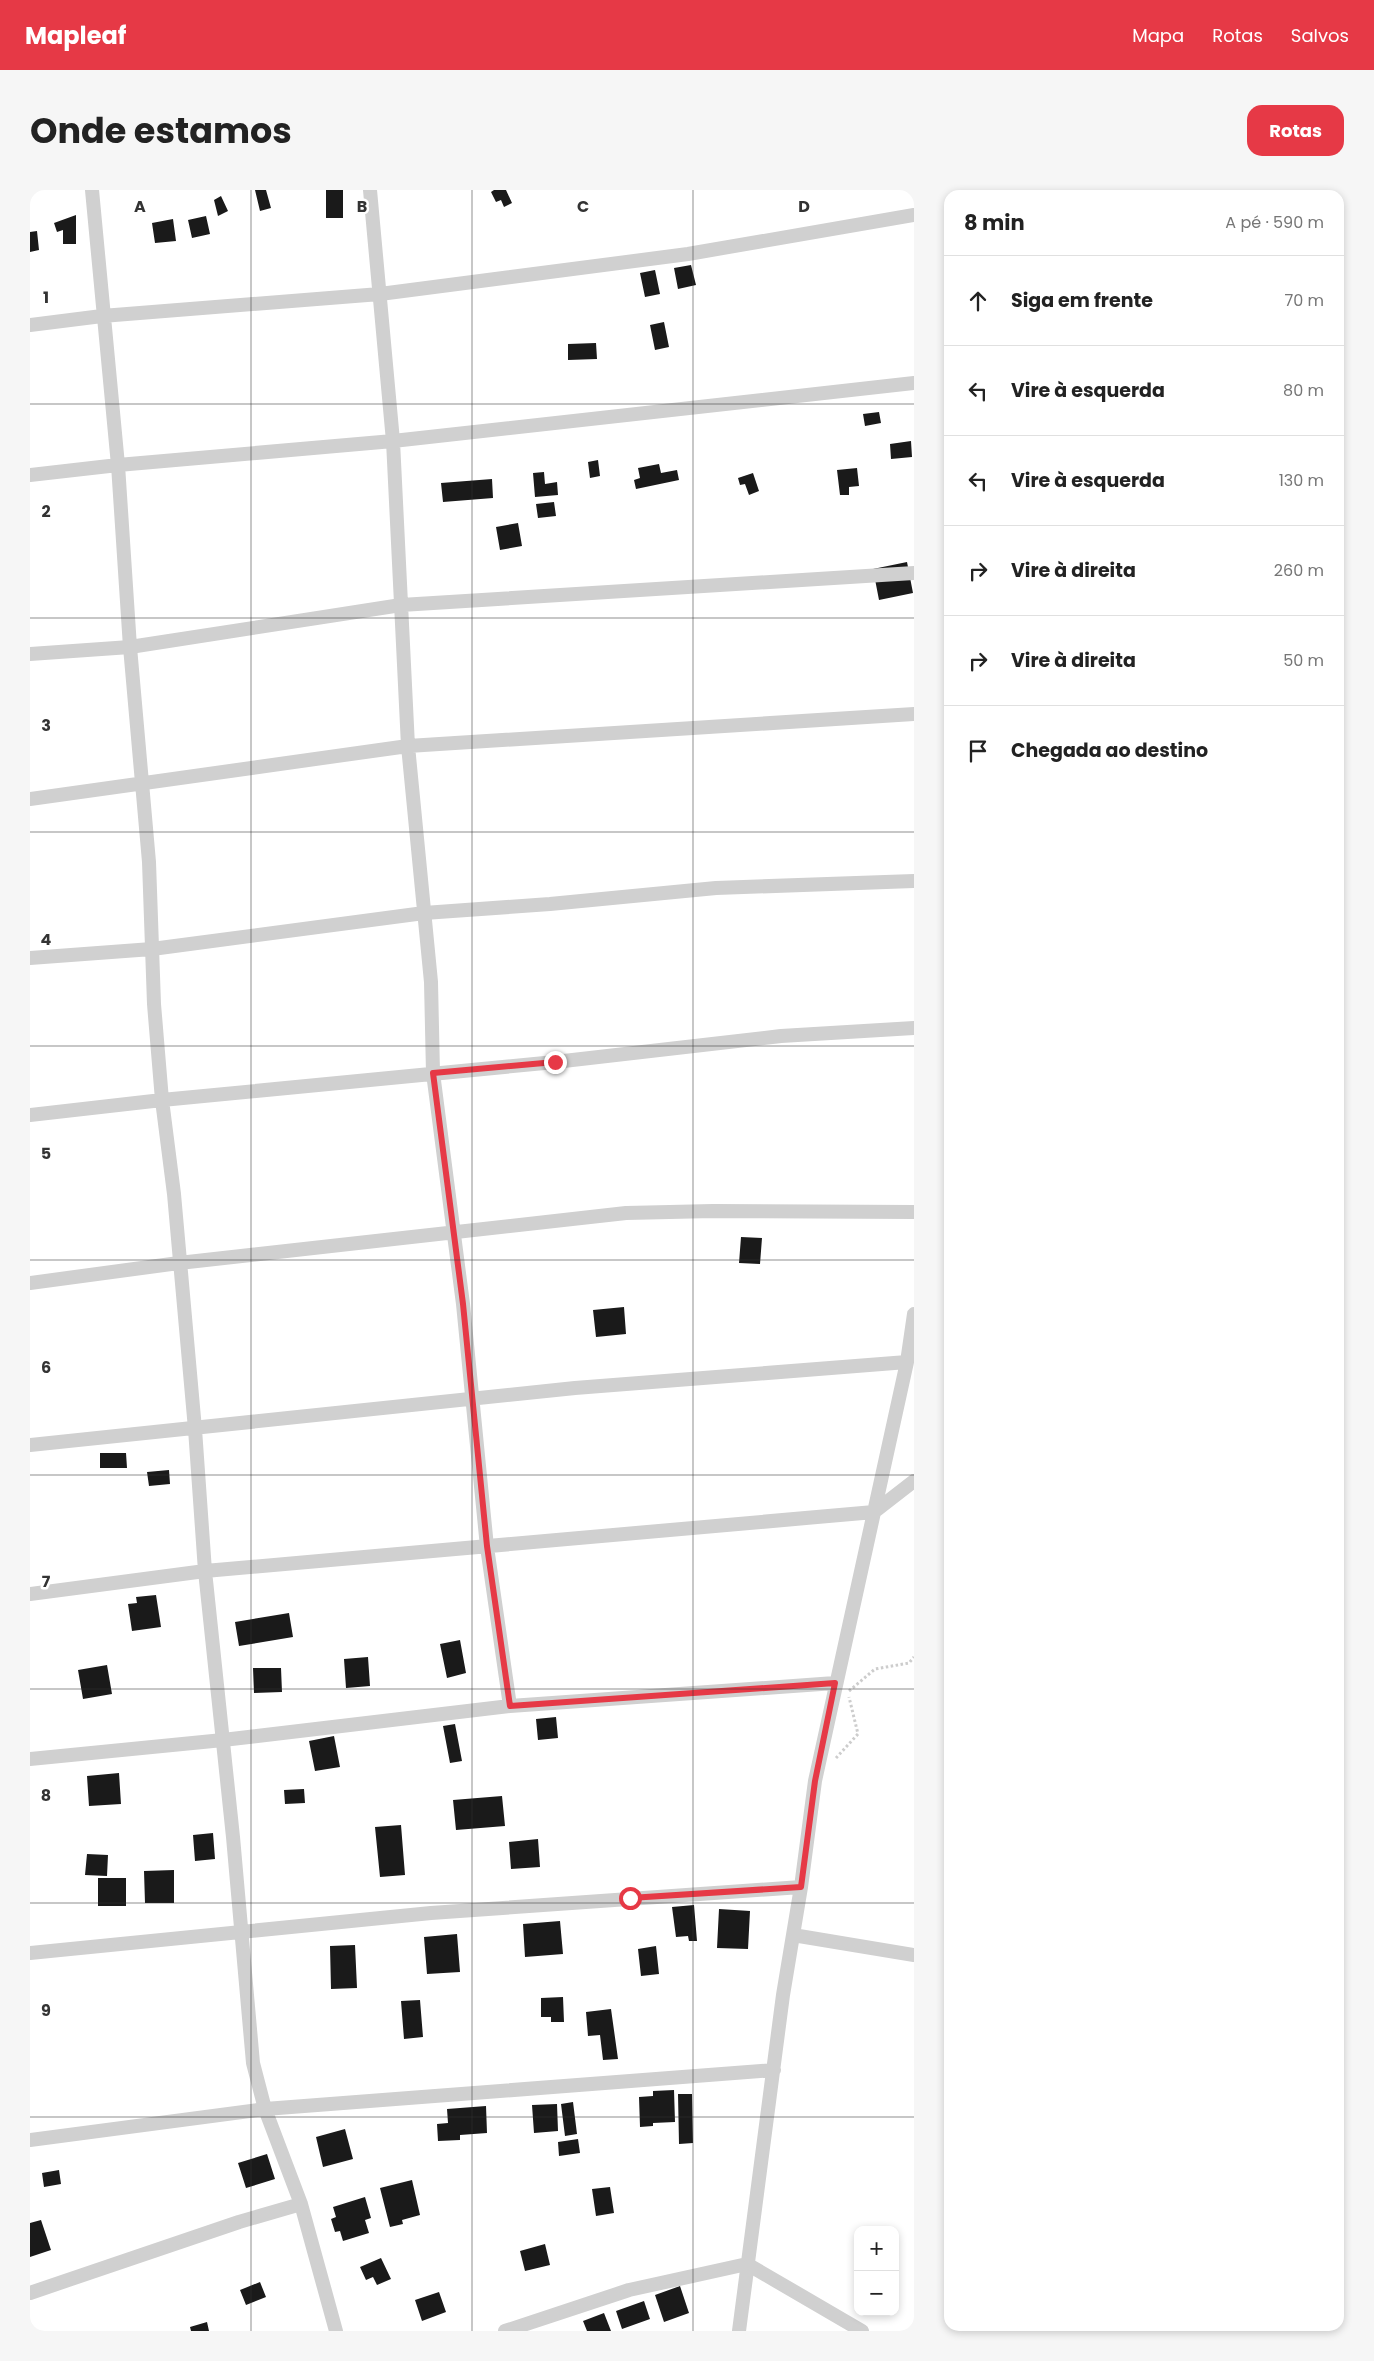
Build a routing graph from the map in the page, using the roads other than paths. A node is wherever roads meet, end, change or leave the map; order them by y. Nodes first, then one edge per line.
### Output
1 (92, 190) edge
2 (370, 190) edge
3 (914, 215) edge
4 (380, 294) junction
5 (102, 316) junction
6 (30, 325) edge
7 (914, 383) edge
8 (393, 441) junction
9 (118, 465) junction
10 (30, 475) edge
11 (914, 573) edge
12 (401, 605) junction
13 (130, 647) junction
14 (30, 654) edge
15 (914, 714) edge
16 (408, 746) junction
17 (142, 783) junction
18 (30, 799) edge
19 (914, 881) edge
20 (424, 913) junction
21 (152, 949) junction
22 (30, 958) edge
23 (914, 1028) edge
24 (433, 1073) junction
25 (162, 1100) junction
26 (30, 1115) edge
27 (914, 1212) edge
28 (455, 1233) junction
29 (179, 1263) junction
30 (30, 1283) edge
31 (914, 1314) edge
32 (907, 1362) junction
33 (472, 1399) junction
34 (195, 1429) junction
35 (30, 1445) edge
36 (914, 1481) edge
37 (874, 1512) junction
38 (487, 1546) junction
39 (205, 1571) junction
40 (30, 1594) edge
41 (835, 1683) junction
42 (510, 1706) junction
43 (223, 1740) junction
44 (30, 1759) edge
45 (801, 1887) junction
46 (242, 1931) junction
47 (793, 1935) junction
48 (30, 1954) edge
49 (914, 1954) edge
50 (774, 2070) junction
51 (265, 2109) junction
52 (30, 2140) edge
53 (301, 2204) junction
54 (747, 2264) junction
55 (30, 2293) edge
56 (336, 2331) edge
57 (506, 2331) edge
58 (739, 2331) edge
59 (862, 2331) edge

1 - 5 street
2 - 4 street
3 - 4 street
4 - 5 street
4 - 8 street
5 - 6 street
5 - 9 street
7 - 8 street
8 - 9 street
8 - 12 street
9 - 10 street
9 - 13 street
11 - 12 street
12 - 13 street
12 - 16 street
13 - 14 street
13 - 17 street
15 - 16 street
16 - 17 street
16 - 20 street
17 - 18 street
17 - 21 street
19 - 20 street
20 - 21 street
20 - 24 street
21 - 22 street
21 - 25 street
23 - 24 street
24 - 25 street
24 - 28 street
25 - 26 street
25 - 29 street
27 - 28 street
28 - 29 street
28 - 33 street
29 - 30 street
29 - 34 street
31 - 32 street
32 - 33 street
32 - 37 street
33 - 34 street
33 - 38 street
34 - 35 street
34 - 39 street
36 - 37 street
37 - 38 street
37 - 41 street
38 - 39 street
38 - 42 street
39 - 40 street
39 - 43 street
41 - 42 street
41 - 45 street
42 - 43 street
43 - 44 street
43 - 46 street
45 - 46 street
45 - 47 street
46 - 48 street
46 - 51 street
47 - 49 street
47 - 50 street
50 - 51 street
50 - 54 street
51 - 52 street
51 - 53 street
53 - 55 street
53 - 56 street
54 - 57 street
54 - 58 street
54 - 59 street

